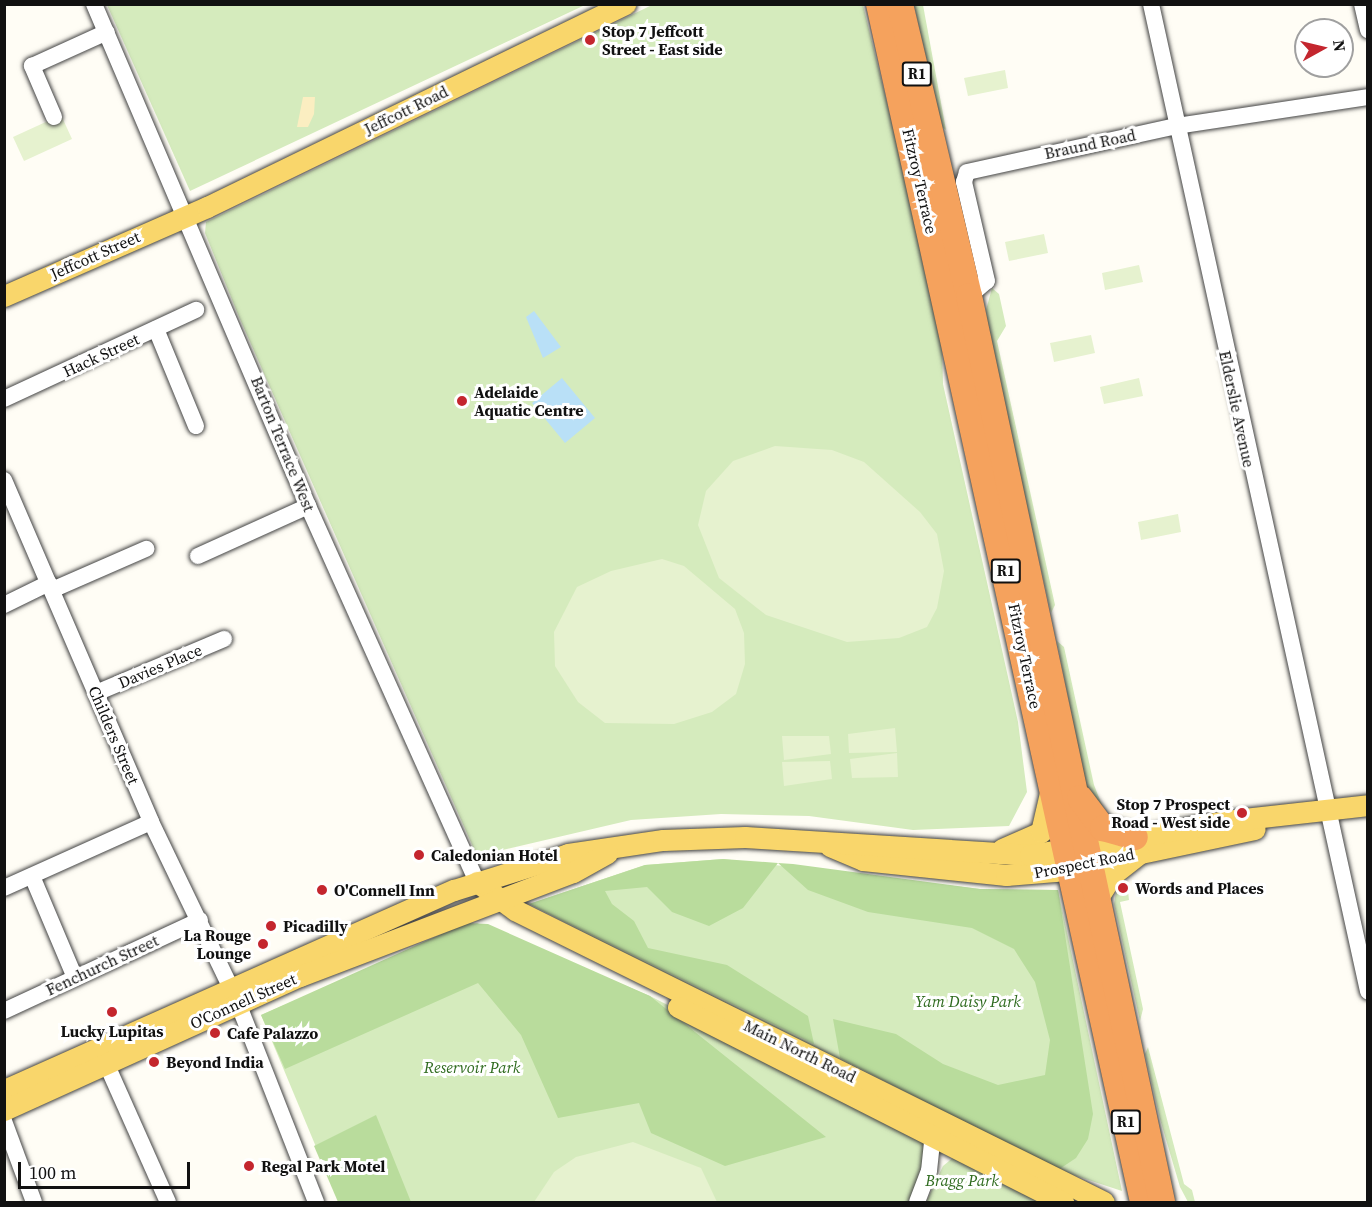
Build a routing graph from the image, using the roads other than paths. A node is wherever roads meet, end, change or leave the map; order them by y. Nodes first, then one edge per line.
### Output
1 (94, 4) edge
2 (625, 4) edge
3 (879, 4) edge
4 (900, 4) edge
5 (1151, 4) edge
6 (1362, 4) edge
7 (1368, 30) edge
8 (106, 32) junction
9 (1368, 84) edge
10 (1349, 95) junction
11 (1368, 97) edge
12 (54, 117) dead end
13 (1177, 126) junction
14 (935, 143) junction
15 (187, 216) junction
16 (936, 246) junction
17 (4, 296) edge
18 (969, 296) junction
19 (196, 310) dead end
20 (156, 329) junction
21 (965, 380) junction
22 (4, 399) edge
23 (994, 411) junction
24 (196, 426) dead end
25 (4, 480) edge
26 (308, 506) junction
27 (999, 538) junction
28 (146, 549) dead end
29 (198, 556) dead end
30 (50, 586) junction
31 (4, 605) edge
32 (1041, 628) junction
33 (224, 639) dead end
34 (1025, 652) junction
35 (96, 693) junction
36 (1062, 787) junction
37 (1368, 805) edge
38 (1315, 815) junction
39 (151, 822) junction
40 (828, 845) junction
41 (1138, 845) junction
42 (616, 848) junction
43 (981, 855) junction
44 (1078, 857) junction
45 (32, 876) junction
46 (477, 882) junction
47 (4, 888) edge
48 (1099, 896) junction
49 (492, 899) junction
50 (200, 920) junction
51 (75, 978) junction
52 (1368, 991) edge
53 (234, 996) junction
54 (4, 1011) edge
55 (1119, 1039) junction
56 (103, 1056) junction
57 (4, 1090) edge
58 (4, 1110) edge
59 (4, 1121) edge
60 (933, 1135) junction
61 (1149, 1139) junction
62 (957, 1147) junction
63 (9, 1150) edge
64 (929, 1171) junction
65 (34, 1203) edge
66 (168, 1203) edge
67 (316, 1203) edge
68 (917, 1203) edge
69 (1063, 1203) edge
70 (1104, 1203) edge
71 (1143, 1203) edge
72 (1162, 1203) edge
73 (1179, 1203) edge

1 - 8 street, Barton Terrace West
2 - 15 main road, Jeffcott Road
3 - 16 highway, Fitzroy Terrace / R1
4 - 14 highway, Fitzroy Terrace / R1
5 - 13 street, Elderslie Avenue
6 - 7 street
8 - 12 street
8 - 15 street, Barton Terrace West
9 - 10 street, Braund Road
10 - 11 street, Braund Road
10 - 13 street, Braund Road
13 - 18 street, Braund Road
13 - 38 street, Elderslie Avenue
14 - 16 highway
14 - 18 highway, Fitzroy Terrace / R1
15 - 17 main road, Jeffcott Street
15 - 26 street, Barton Terrace West
16 - 21 highway, Fitzroy Terrace / R1
18 - 21 highway
18 - 23 highway, Fitzroy Terrace / R1
19 - 20 street, Hack Street
20 - 22 street, Hack Street
20 - 24 street
21 - 27 highway, Fitzroy Terrace / R1
23 - 27 highway
23 - 32 highway, Fitzroy Terrace / R1
25 - 30 street, Childers Street
26 - 29 street
26 - 46 street, Barton Terrace West
27 - 34 highway, Fitzroy Terrace / R1
28 - 30 street
30 - 31 street
30 - 35 street, Childers Street
32 - 34 highway
32 - 36 highway, Fitzroy Terrace / R1
33 - 35 street, Davies Place
34 - 36 highway, Fitzroy Terrace / R1
35 - 39 street, Childers Street
36 - 41 highway
36 - 43 main road
36 - 44 highway, Fitzroy Terrace / R1
37 - 38 main road, Prospect Road
38 - 41 main road, Prospect Road
38 - 52 street, Elderslie Avenue
39 - 45 street
39 - 50 street, Childers Street
40 - 42 main road, Prospect Road
40 - 43 main road, Prospect Road
40 - 44 main road, Prospect Road
41 - 44 main road, Prospect Road
41 - 48 main road
42 - 46 main road, Prospect Road
42 - 49 main road, Prospect Road
43 - 44 main road, Prospect Road
44 - 48 highway, Fitzroy Terrace / R1
44 - 55 highway, Fitzroy Terrace / R1
45 - 47 street
45 - 51 street
46 - 49 main road
46 - 53 main road, O'Connell Street
48 - 55 highway, Fitzroy Terrace / R1
49 - 53 main road, O'Connell Street
49 - 60 main road, Main North Road
49 - 70 main road, Main North Road
50 - 51 street, Fenchurch Street
50 - 53 street, Childers Street
51 - 54 street, Fenchurch Street
53 - 56 main road, O'Connell Street
53 - 67 street, Childers Street
55 - 61 highway, Fitzroy Terrace / R1
55 - 71 highway, Fitzroy Terrace / R1
56 - 57 main road, O'Connell Street
56 - 58 main road, O'Connell Street
56 - 66 street
59 - 63 street
60 - 62 main road, Main North Road
60 - 64 street
61 - 72 highway, Fitzroy Terrace / R1
61 - 73 highway
62 - 64 street
62 - 69 main road, Main North Road
63 - 65 street
64 - 68 street

